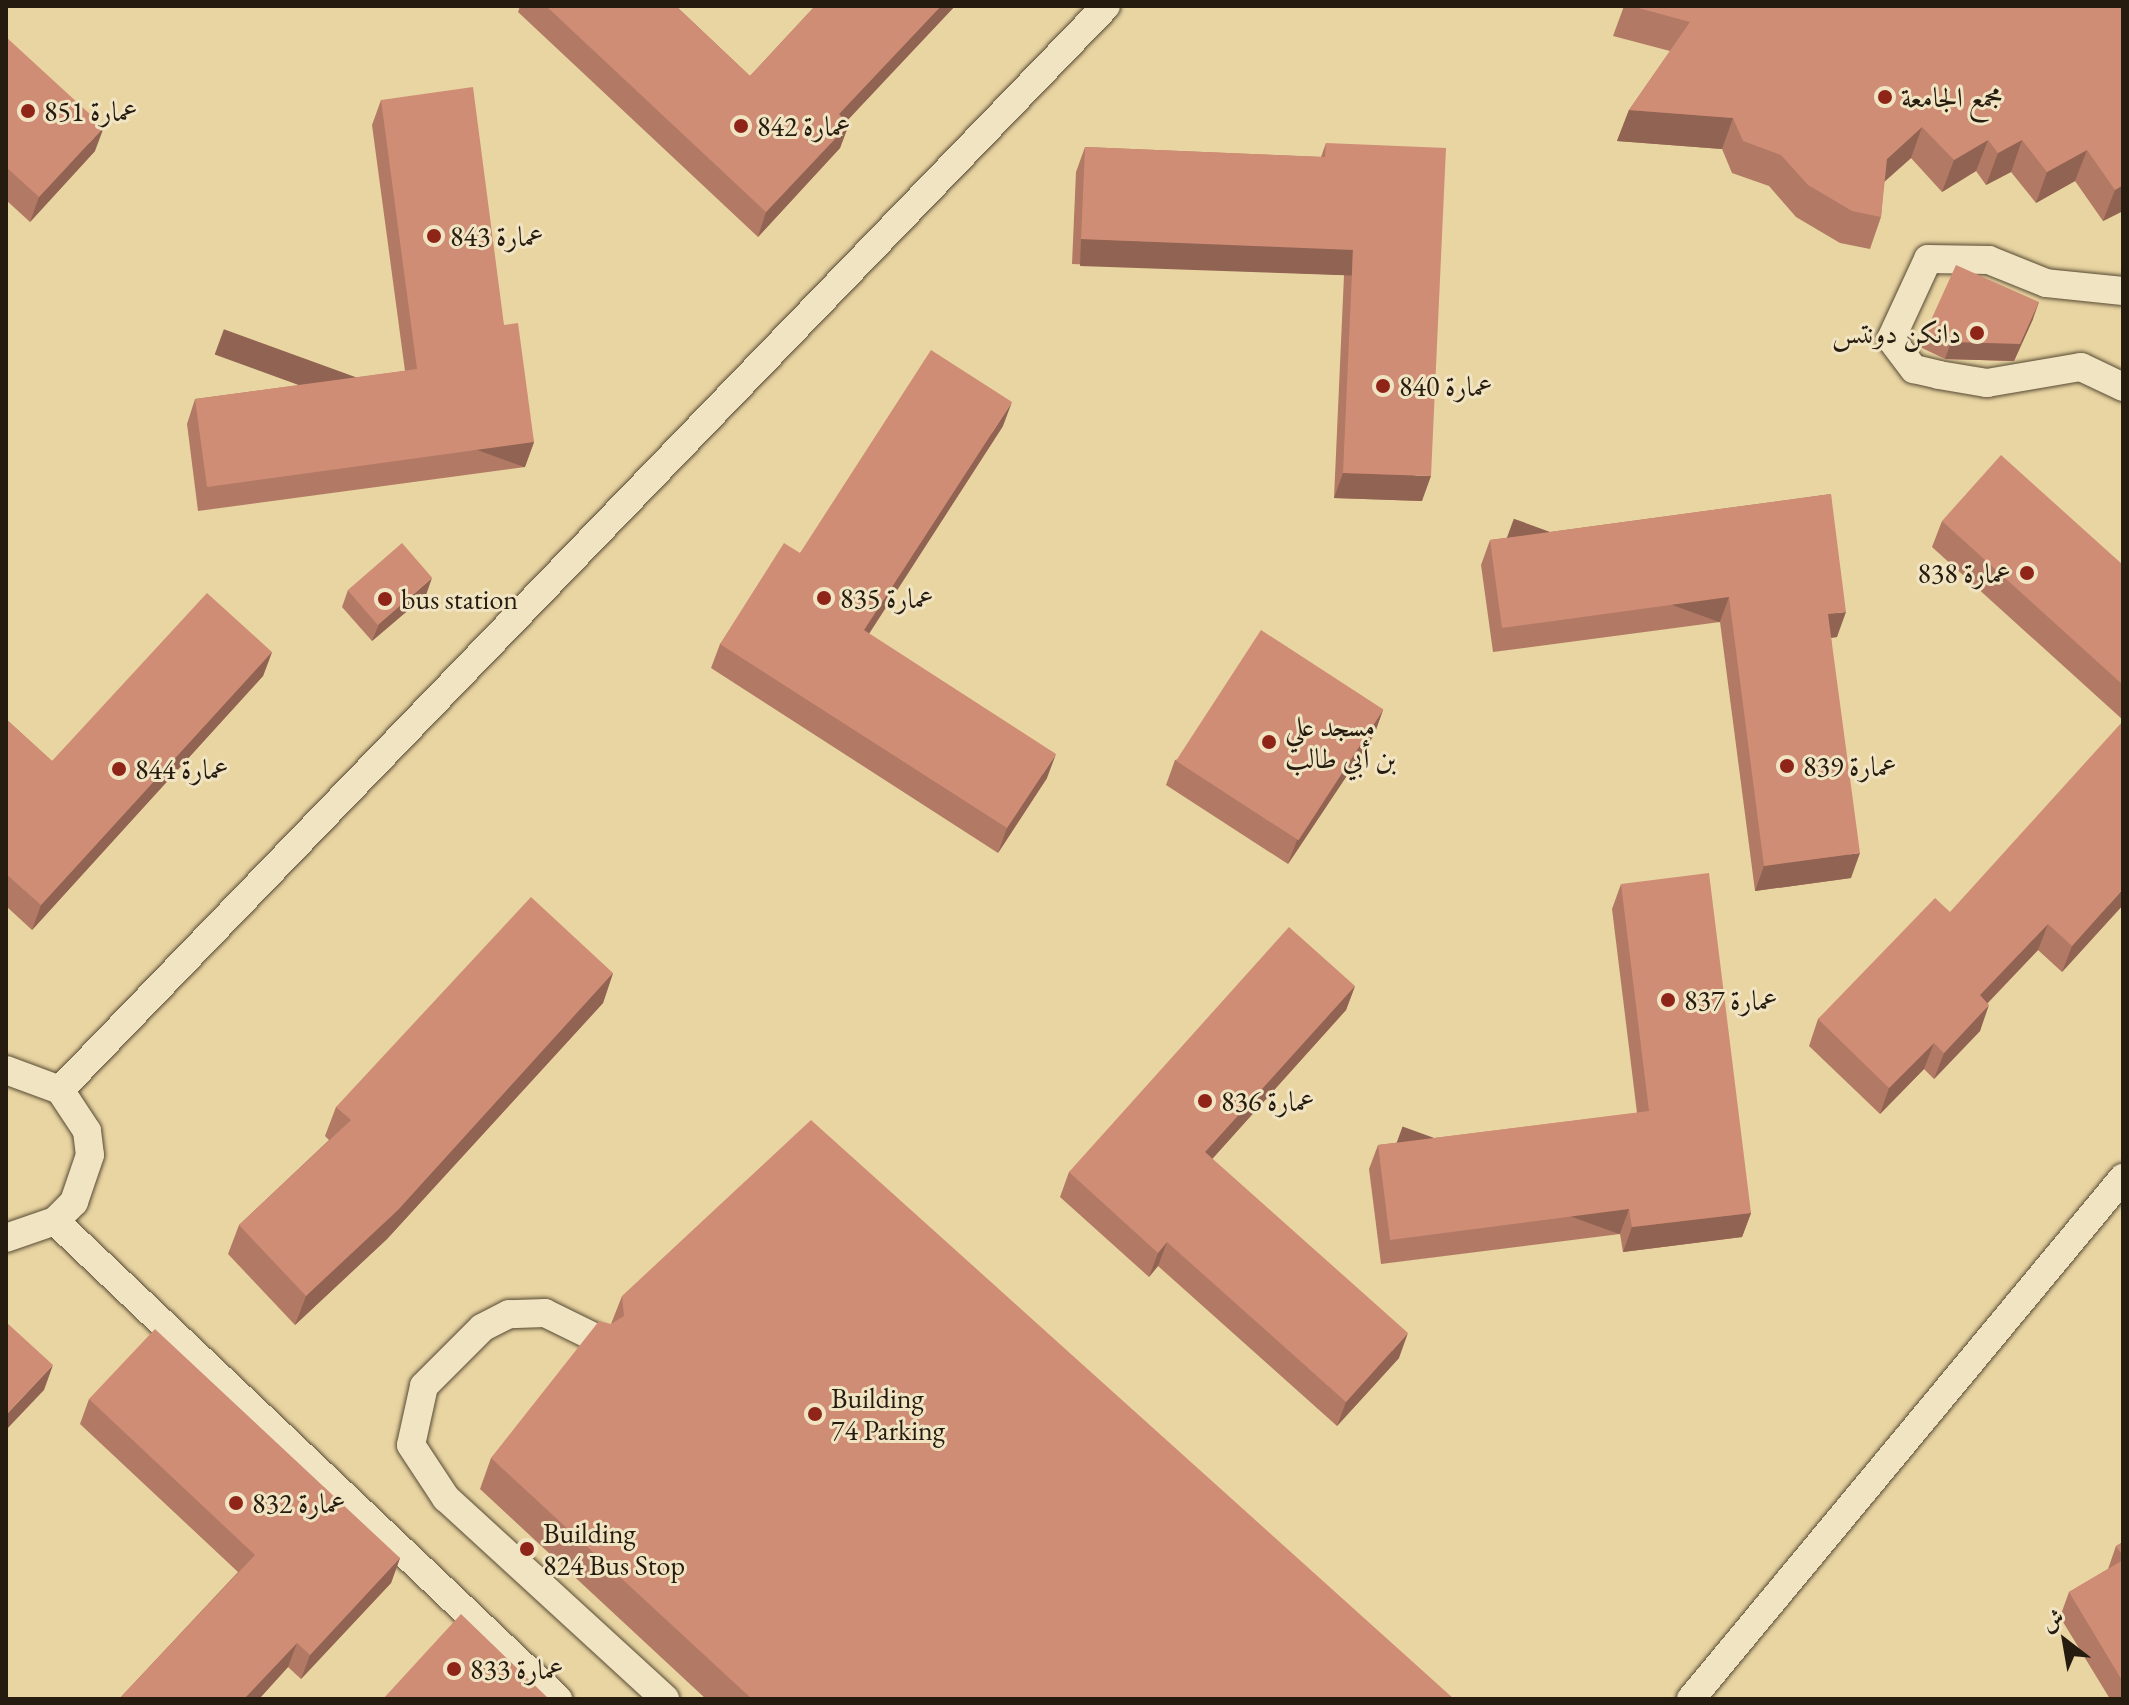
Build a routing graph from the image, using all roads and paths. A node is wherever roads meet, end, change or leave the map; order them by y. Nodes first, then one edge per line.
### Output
1 (1106, 6) edge
2 (2123, 291) edge
3 (2123, 387) edge
4 (6, 1070) edge
5 (60, 1090) junction
6 (2123, 1178) edge
7 (55, 1221) junction
8 (6, 1238) edge
9 (598, 1339) edge
10 (1699, 1697) edge
11 (558, 1699) edge
12 (665, 1699) edge

1 - 5 lane
2 - 3 lane
4 - 5 lane
5 - 7 lane
6 - 10 lane
7 - 8 lane
7 - 11 lane
9 - 12 lane

